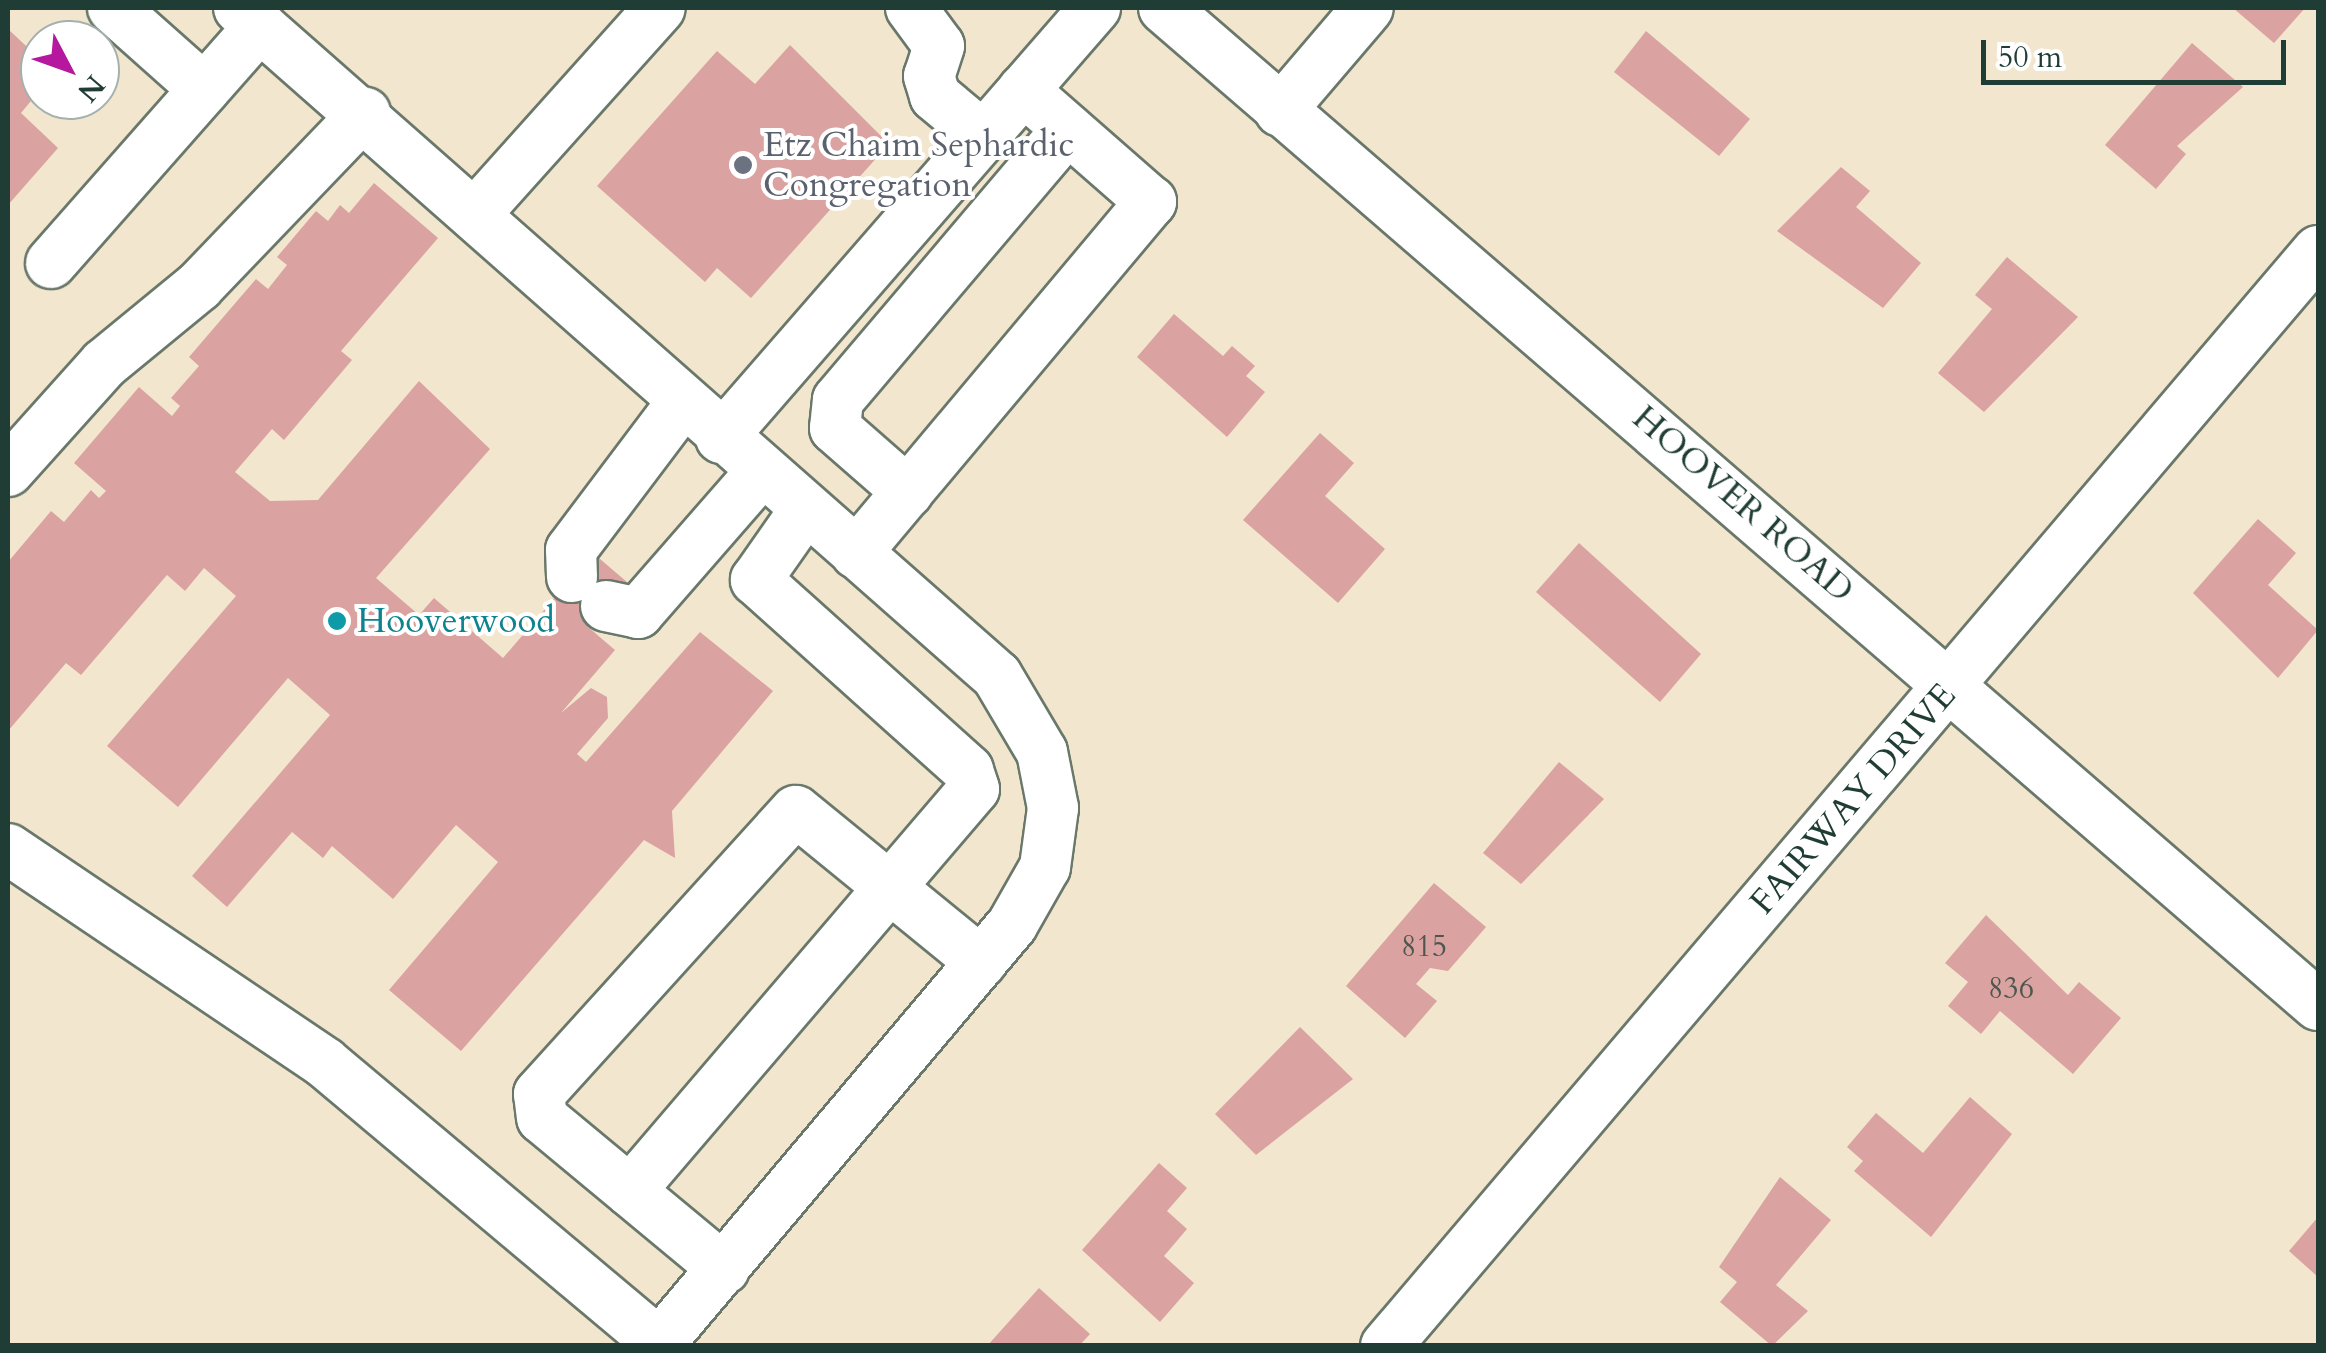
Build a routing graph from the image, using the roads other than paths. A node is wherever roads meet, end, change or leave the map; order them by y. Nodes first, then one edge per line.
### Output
1 (113, 8) edge
2 (660, 8) edge
3 (911, 8) edge
4 (1095, 8) edge
5 (1164, 8) edge
6 (1368, 8) edge
7 (250, 16) edge
8 (204, 89) junction
9 (1024, 90) junction
10 (1280, 111) junction
11 (366, 114) junction
12 (1068, 129) junction
13 (983, 136) junction
14 (476, 213) junction
15 (2318, 251) edge
16 (51, 264) dead end
17 (682, 404) junction
18 (721, 438) junction
19 (8, 472) edge
20 (760, 472) junction
21 (908, 492) junction
22 (805, 510) junction
23 (856, 553) junction
24 (1951, 685) junction
25 (8, 849) edge
26 (890, 885) junction
27 (981, 962) junction
28 (2318, 1004) edge
29 (630, 1190) junction
30 (724, 1269) junction
31 (658, 1344) edge
32 (1386, 1346) edge

1 - 8 street
2 - 14 street
3 - 13 street
4 - 9 street
5 - 10 street, HOOVER ROAD
6 - 10 street
7 - 8 street
7 - 11 street
8 - 16 street
9 - 12 street
9 - 13 street
10 - 24 street, HOOVER ROAD
11 - 14 street
11 - 19 street
12 - 21 street
12 - 21 street
13 - 18 street
14 - 17 street
15 - 24 street, FAIRWAY DRIVE
17 - 18 street
17 - 20 street
18 - 20 street
20 - 22 street
21 - 23 street
22 - 23 street
22 - 26 street
23 - 27 street
24 - 28 street, HOOVER ROAD
24 - 32 street, FAIRWAY DRIVE
25 - 31 street
26 - 27 street
26 - 29 street
26 - 29 street
27 - 30 street
29 - 30 street
30 - 31 street

